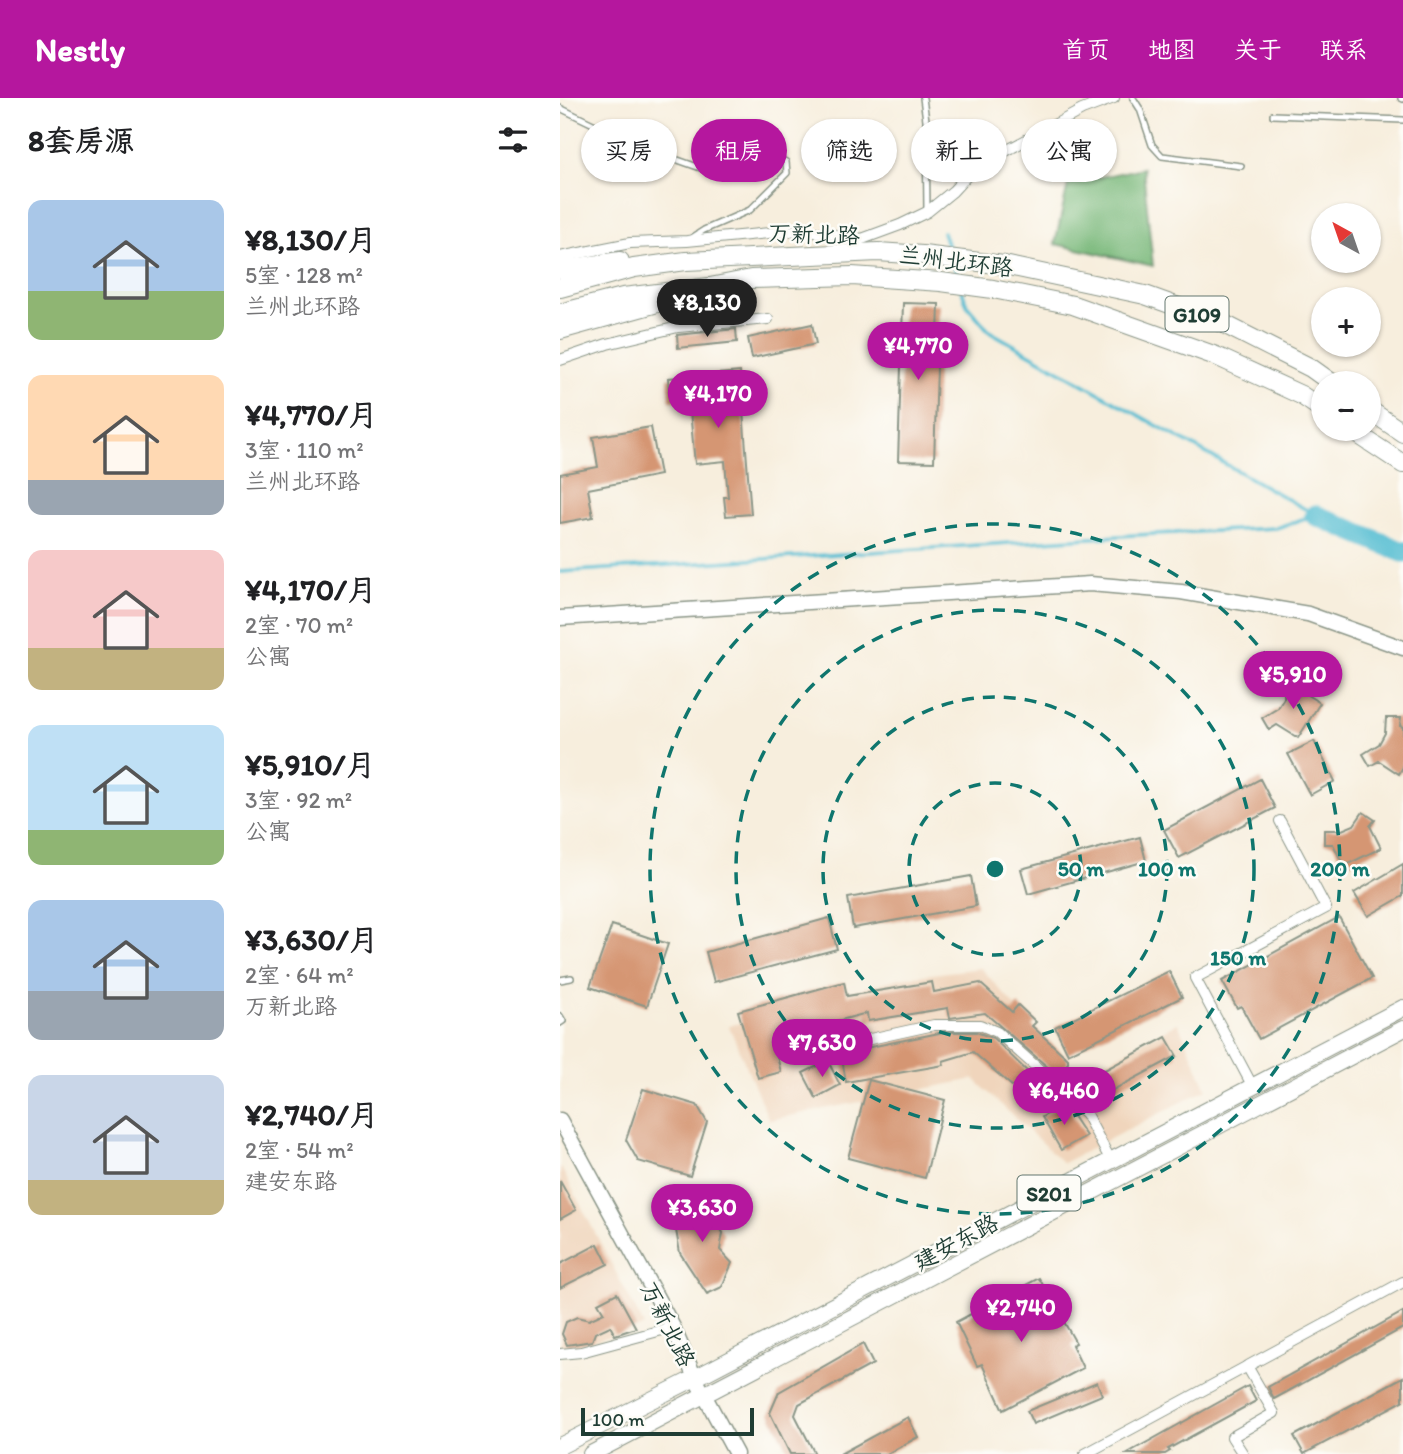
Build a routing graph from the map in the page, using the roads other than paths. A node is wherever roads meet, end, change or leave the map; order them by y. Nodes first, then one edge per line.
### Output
1 (923, 98) edge
2 (1114, 98) edge
3 (1133, 98) edge
4 (560, 108) edge
5 (1273, 115) dead end
6 (1403, 120) edge
7 (1241, 166) dead end
8 (927, 212) junction
9 (687, 241) junction
10 (560, 257) edge
11 (687, 261) junction
12 (560, 270) edge
13 (710, 287) junction
14 (560, 288) edge
15 (560, 313) edge
16 (768, 319) dead end
17 (560, 330) edge
18 (560, 360) edge
19 (1315, 371) edge
20 (1311, 402) edge
21 (1381, 418) edge
22 (1403, 433) edge
23 (1368, 441) edge
24 (1403, 464) edge
25 (560, 618) edge
26 (1403, 648) edge
27 (1280, 821) dead end
28 (571, 978) dead end
29 (560, 980) edge
30 (1403, 1009) edge
31 (560, 1016) edge
32 (560, 1023) edge
33 (1403, 1029) edge
34 (797, 1055) dead end
35 (1253, 1087) junction
36 (560, 1120) edge
37 (1111, 1161) junction
38 (1403, 1282) edge
39 (673, 1328) junction
40 (560, 1354) edge
41 (1247, 1366) junction
42 (695, 1378) junction
43 (704, 1394) junction
44 (560, 1447) edge
45 (591, 1454) edge
46 (736, 1454) edge
47 (1085, 1454) edge
48 (1243, 1454) edge

1 - 8 lane
2 - 8 street, 万新北路
3 - 7 lane
4 - 9 lane
5 - 6 lane
8 - 9 street, 万新北路
9 - 10 street, 万新北路
11 - 12 highway
11 - 14 highway, 兰州北环路 / G109
11 - 19 highway, 兰州北环路 / G109
13 - 15 highway, 兰州北环路 / G109
13 - 17 highway
13 - 20 highway, 兰州北环路 / G109
16 - 18 street
21 - 22 highway
23 - 24 highway
25 - 26 main road
27 - 35 street
28 - 29 lane
30 - 35 main road, 建安东路 / S201
31 - 32 lane
33 - 43 main road, 建安东路 / S201
34 - 37 street
35 - 37 main road, 建安东路 / S201
36 - 39 main road, 万新北路
37 - 42 main road, 建安东路 / S201
38 - 41 street
39 - 40 street
39 - 42 main road, 万新北路
41 - 47 street
41 - 48 street
42 - 43 main road, 万新北路
42 - 44 main road, S201
43 - 45 main road, S201
43 - 46 main road, 万新北路

